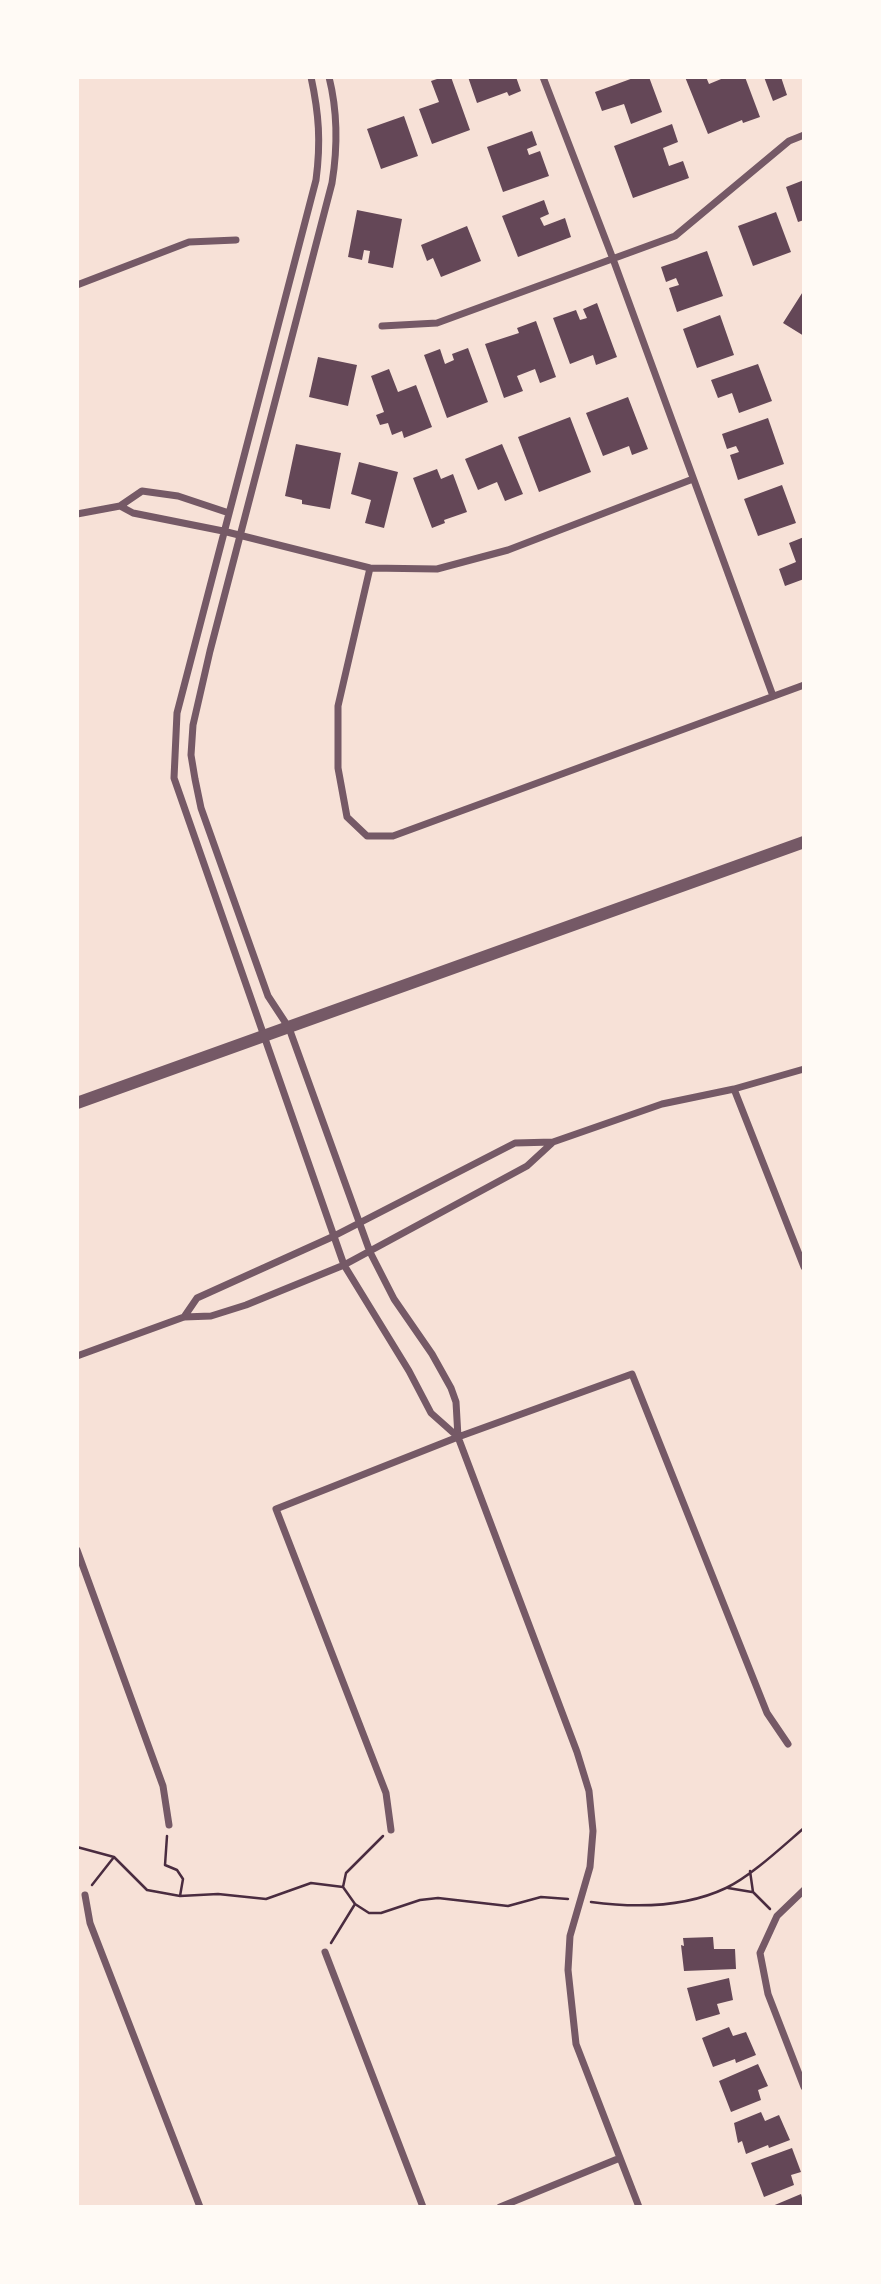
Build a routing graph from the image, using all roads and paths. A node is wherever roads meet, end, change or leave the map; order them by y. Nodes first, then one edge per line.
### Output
1 (311, 77) edge
2 (329, 77) edge
3 (543, 77) edge
4 (804, 135) edge
5 (236, 240) dead end
6 (613, 259) junction
7 (77, 285) edge
8 (382, 326) dead end
9 (693, 479) junction
10 (120, 506) junction
11 (229, 513) junction
12 (77, 514) edge
13 (223, 531) junction
14 (240, 535) junction
15 (370, 568) junction
16 (804, 685) edge
17 (773, 696) junction
18 (804, 842) edge
19 (289, 1028) junction
20 (264, 1037) junction
21 (804, 1069) edge
22 (734, 1089) junction
23 (77, 1103) edge
24 (553, 1142) junction
25 (358, 1223) junction
26 (332, 1237) junction
27 (370, 1252) junction
28 (344, 1265) junction
29 (804, 1267) edge
30 (184, 1317) junction
31 (77, 1356) edge
32 (458, 1437) junction
33 (77, 1550) edge
34 (788, 1744) dead end
35 (169, 1825) joint
36 (804, 1828) edge
37 (391, 1830) joint
38 (77, 1847) edge
39 (114, 1857) junction
40 (750, 1871) junction
41 (343, 1887) junction
42 (728, 1888) junction
43 (804, 1890) edge
44 (754, 1892) junction
45 (85, 1895) joint
46 (180, 1896) junction
47 (580, 1900) junction
48 (355, 1904) junction
49 (777, 1916) junction
50 (325, 1952) joint
51 (804, 2087) edge
52 (620, 2158) junction
53 (200, 2207) edge
54 (423, 2207) edge
55 (500, 2207) edge
56 (639, 2207) edge

1 - 11 street
2 - 14 street
3 - 6 street
4 - 6 street
5 - 7 street
6 - 8 street
6 - 9 street
9 - 15 street
9 - 17 street
10 - 11 street
10 - 12 street
10 - 13 street
11 - 13 street
13 - 14 street
13 - 20 street
14 - 15 street
14 - 19 street
15 - 17 street
16 - 17 street
18 - 19 street
19 - 20 street
19 - 25 street
20 - 23 street
20 - 26 street
21 - 22 street
22 - 24 street
22 - 29 street
24 - 25 street
24 - 27 street
25 - 26 street
25 - 27 street
26 - 28 street
26 - 30 street
27 - 28 street
27 - 32 street
28 - 30 street
28 - 32 street
30 - 31 street
32 - 34 street
32 - 37 street
32 - 47 street
33 - 35 street
35 - 46 path
36 - 40 path
37 - 41 path
38 - 39 path
39 - 45 path
39 - 46 path
40 - 42 path
40 - 44 path
41 - 46 path
41 - 48 path
42 - 44 path
42 - 47 path
43 - 49 street
44 - 49 path
45 - 53 street
47 - 48 path
47 - 52 street
48 - 50 path
49 - 51 street
50 - 54 street
52 - 55 street
52 - 56 street

